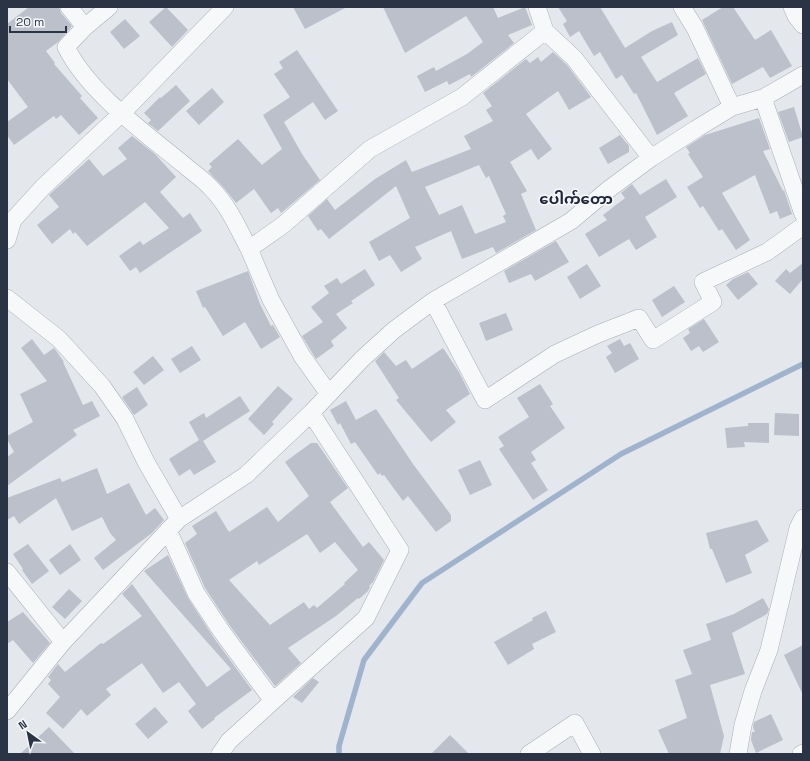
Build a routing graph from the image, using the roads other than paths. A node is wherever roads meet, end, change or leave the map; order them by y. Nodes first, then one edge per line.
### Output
1 (69, 7) edge
2 (109, 7) edge
3 (225, 7) edge
4 (538, 7) edge
5 (682, 7) edge
6 (792, 7) edge
7 (803, 25) edge
8 (85, 27) junction
9 (546, 31) junction
10 (803, 75) edge
11 (763, 98) junction
12 (732, 107) junction
13 (122, 113) junction
14 (651, 158) junction
15 (803, 214) edge
16 (803, 226) edge
17 (7, 240) edge
18 (249, 250) junction
19 (7, 298) edge
20 (434, 301) junction
21 (329, 394) junction
22 (311, 413) junction
23 (803, 518) edge
24 (174, 525) junction
25 (7, 572) edge
26 (64, 642) junction
27 (273, 701) junction
28 (7, 711) edge
29 (220, 754) edge
30 (529, 754) edge
31 (592, 754) edge
32 (738, 754) edge

1 - 8 street
2 - 8 street
3 - 13 street
4 - 9 street
5 - 12 street
6 - 7 street
8 - 13 street
9 - 14 street
9 - 18 street
10 - 11 street
11 - 12 street
11 - 15 street
12 - 14 street
13 - 17 street
13 - 18 street
14 - 20 street
16 - 20 street
18 - 21 street
19 - 24 street
20 - 21 street
21 - 22 street
22 - 24 street
22 - 27 street
23 - 32 street
24 - 26 street
24 - 27 street
25 - 26 street
26 - 28 street
27 - 29 street
30 - 31 street

